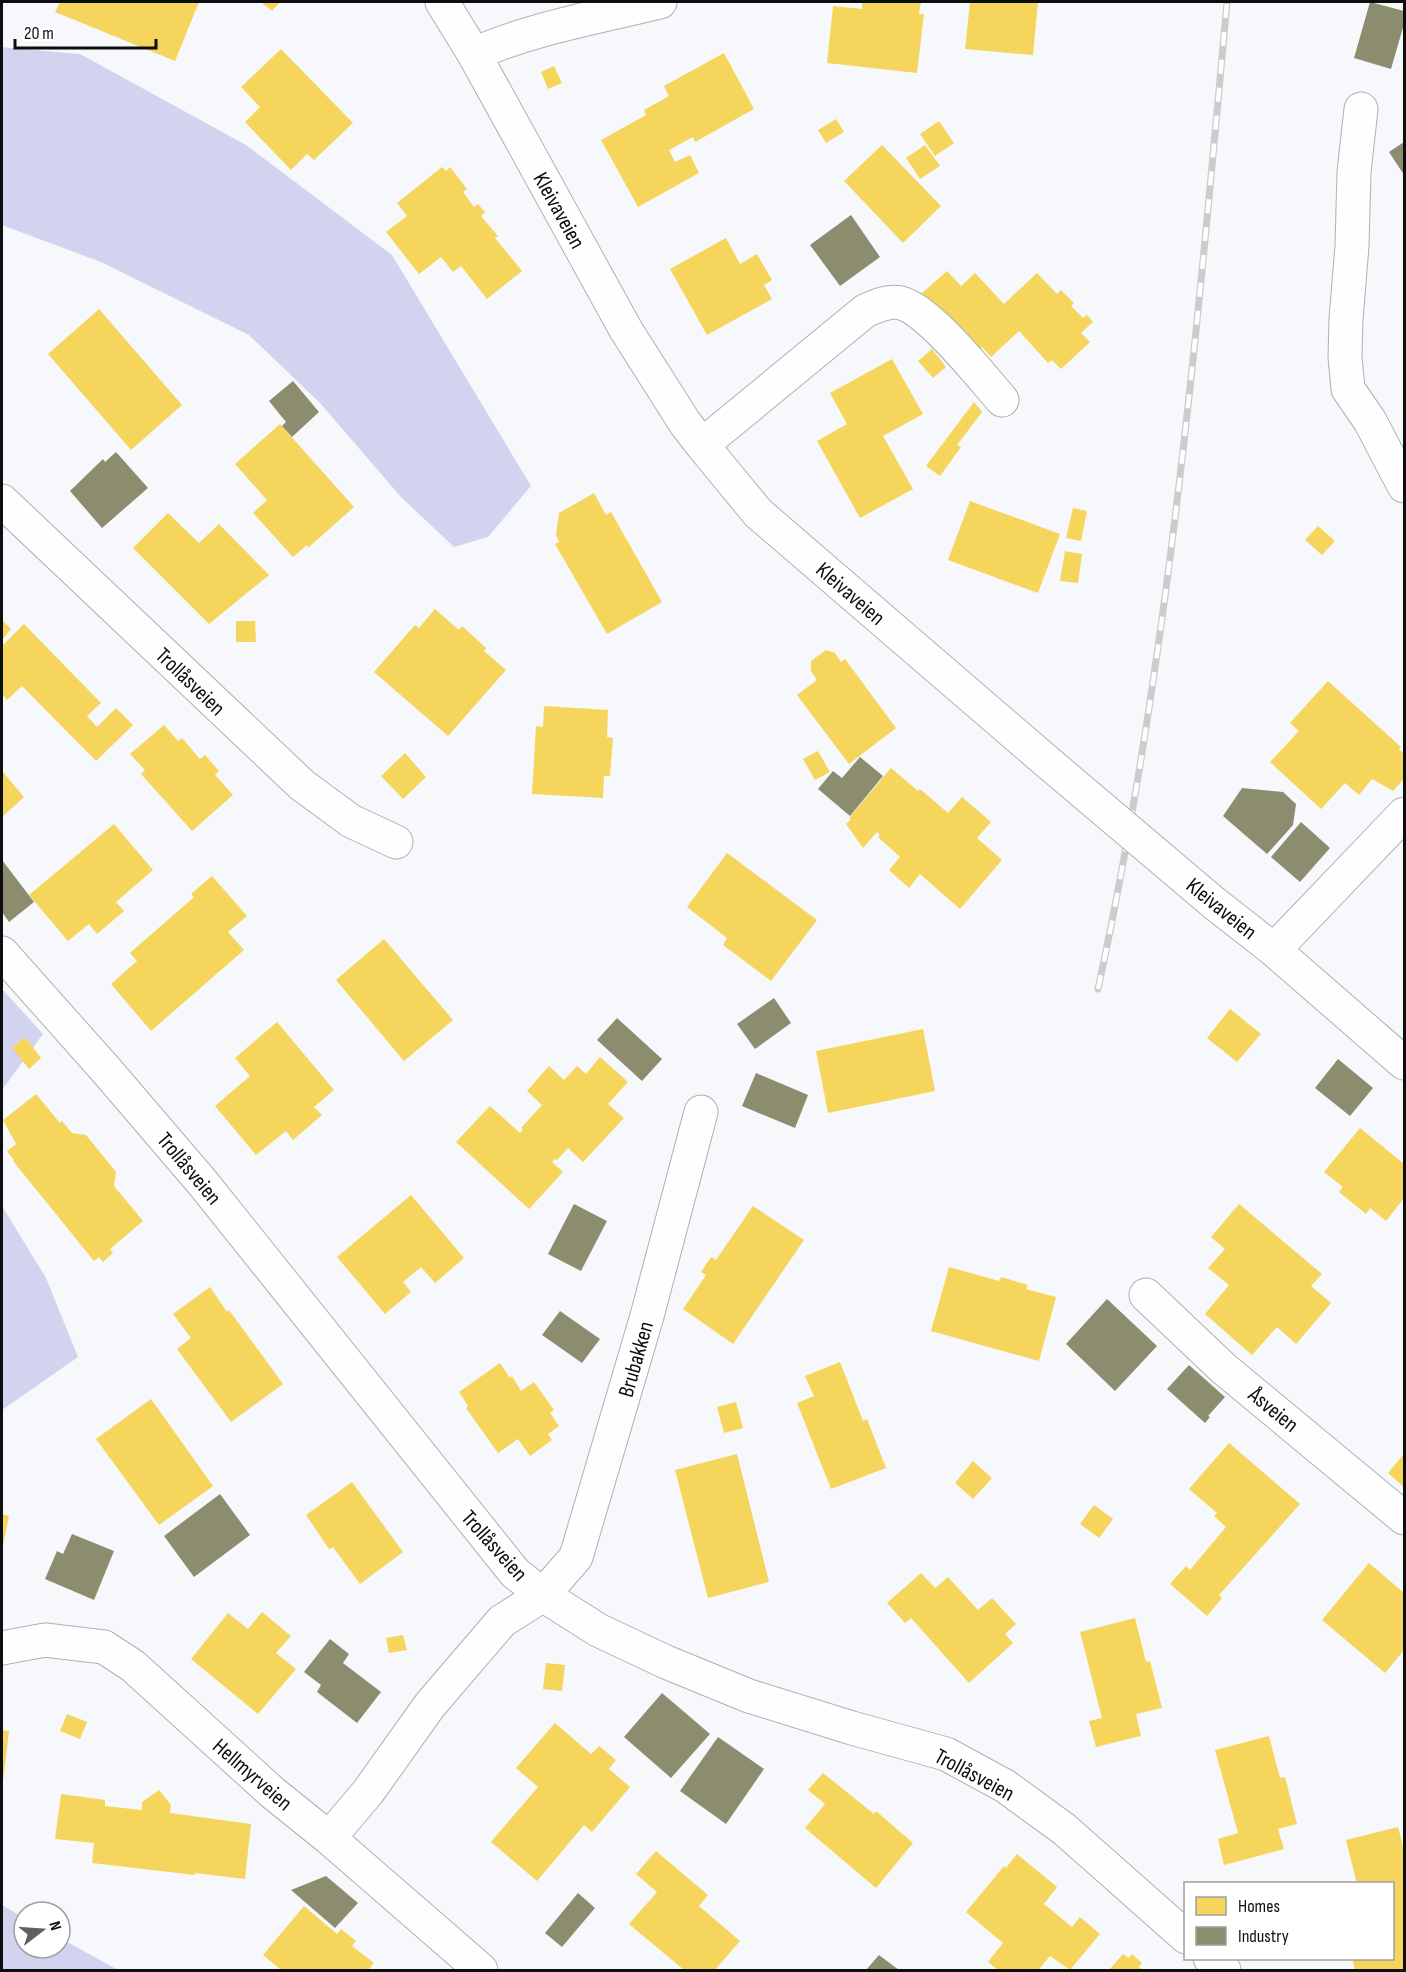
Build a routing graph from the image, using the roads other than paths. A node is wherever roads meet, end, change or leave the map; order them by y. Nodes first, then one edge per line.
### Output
1 (442, 2) edge
2 (660, 2) edge
3 (474, 54) junction
4 (1361, 109) dead end
5 (1002, 400) dead end
6 (702, 445) junction
7 (1404, 486) edge
8 (2, 501) edge
9 (1404, 814) edge
10 (396, 842) dead end
11 (1274, 950) junction
12 (2, 953) edge
13 (1404, 1063) edge
14 (701, 1112) dead end
15 (1146, 1295) dead end
16 (1404, 1518) edge
17 (543, 1595) junction
18 (2, 1648) edge
19 (328, 1838) junction
20 (1184, 1936) edge
21 (1211, 1960) edge
22 (481, 1971) edge
23 (1224, 1971) edge

1 - 3 street, Kleivaveien
2 - 3 street
3 - 6 street, Kleivaveien
4 - 7 street
5 - 6 street
6 - 11 street, Kleivaveien, bridge
8 - 10 street, Trollåsveien
9 - 11 street
11 - 13 street, Kleivaveien
12 - 17 street, Trollåsveien
14 - 17 street, Brubakken
15 - 16 street, Åsveien
17 - 19 street, Brubakken
17 - 20 street, Trollåsveien
18 - 19 street, Hellmyrveien
19 - 22 street, Hellmyrveien
21 - 23 street

